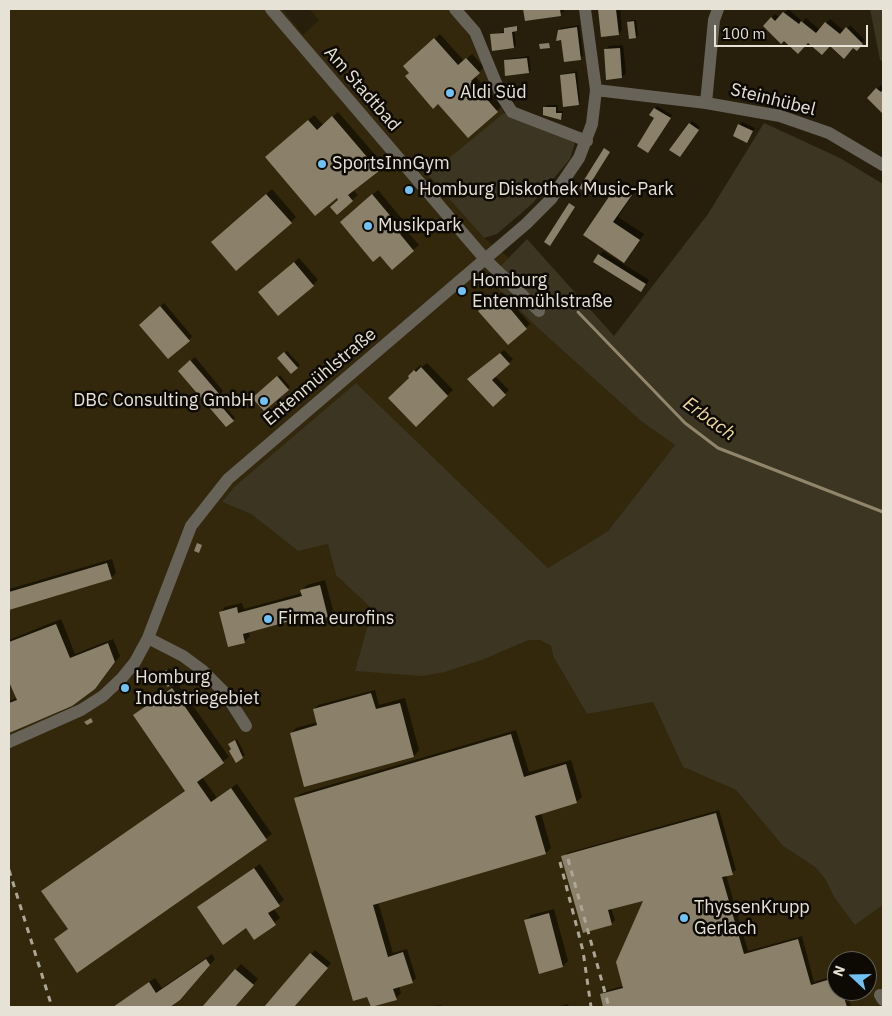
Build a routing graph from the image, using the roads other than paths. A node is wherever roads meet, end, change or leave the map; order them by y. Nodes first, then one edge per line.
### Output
1 (272, 9) edge
2 (455, 9) edge
3 (585, 9) edge
4 (718, 9) edge
5 (596, 90) junction
6 (706, 103) junction
7 (587, 141) junction
8 (883, 165) edge
9 (485, 259) junction
10 (539, 311) dead end
11 (148, 638) junction
12 (246, 726) dead end
13 (9, 742) edge

1 - 9 street, Am Stadtbad
2 - 7 street
3 - 5 street, Entenmühlstraße
4 - 6 street, Steinhübel
5 - 6 street, Steinhübel
5 - 7 street, Entenmühlstraße
6 - 8 street, Steinhübel
7 - 9 street, Entenmühlstraße
9 - 10 street, Am Stadtbad
9 - 11 street, Entenmühlstraße
11 - 12 street
11 - 13 street, Entenmühlstraße

